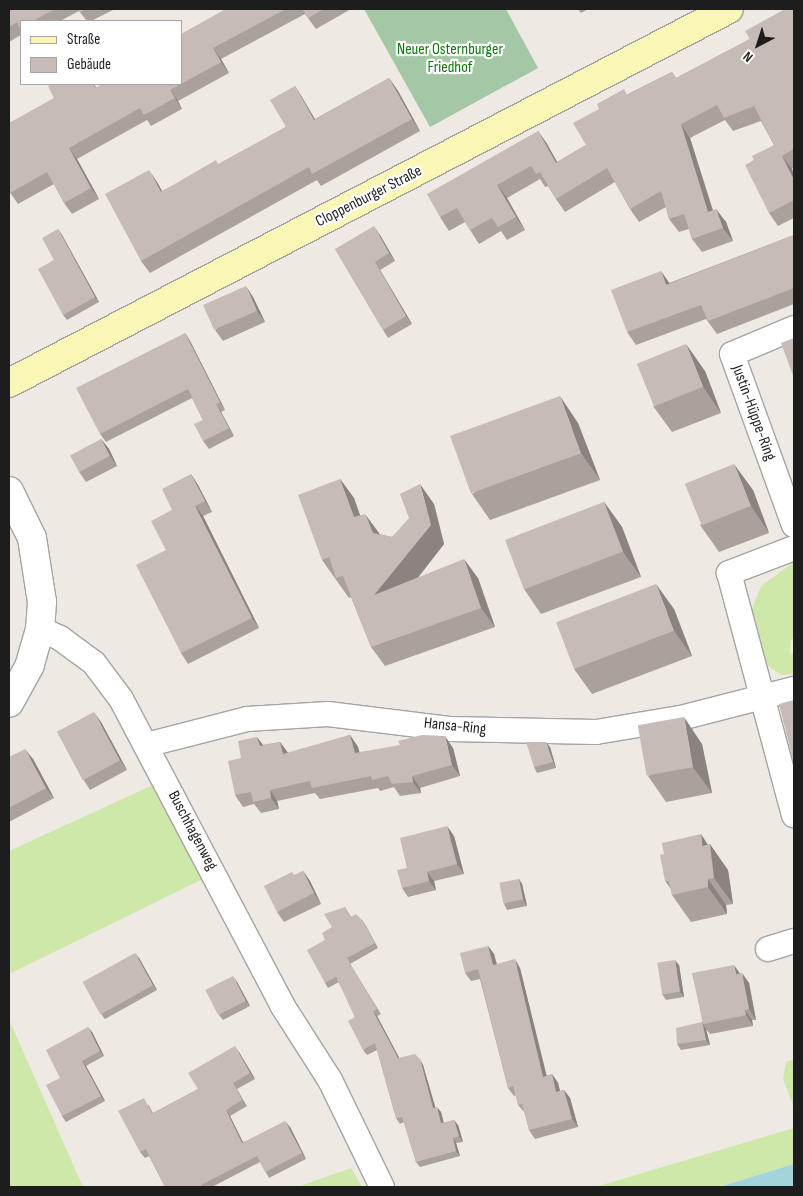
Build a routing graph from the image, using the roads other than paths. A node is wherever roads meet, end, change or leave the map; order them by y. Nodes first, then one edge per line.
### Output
1 (728, 9) edge
2 (794, 328) edge
3 (9, 383) edge
4 (9, 490) edge
5 (792, 512) edge
6 (794, 548) edge
7 (40, 629) junction
8 (794, 689) edge
9 (764, 698) junction
10 (9, 703) edge
11 (146, 745) junction
12 (794, 815) edge
13 (794, 941) edge
14 (768, 949) dead end
15 (382, 1187) edge

1 - 3 main road, Cloppenburger Straße
2 - 5 street, Justin-Hüppe-Ring
4 - 7 street
6 - 9 street
7 - 10 street
7 - 11 street, Buschhagenweg
8 - 9 street, Hansa-Ring
9 - 11 street, Hansa-Ring
9 - 12 street
11 - 15 street, Buschhagenweg
13 - 14 street

